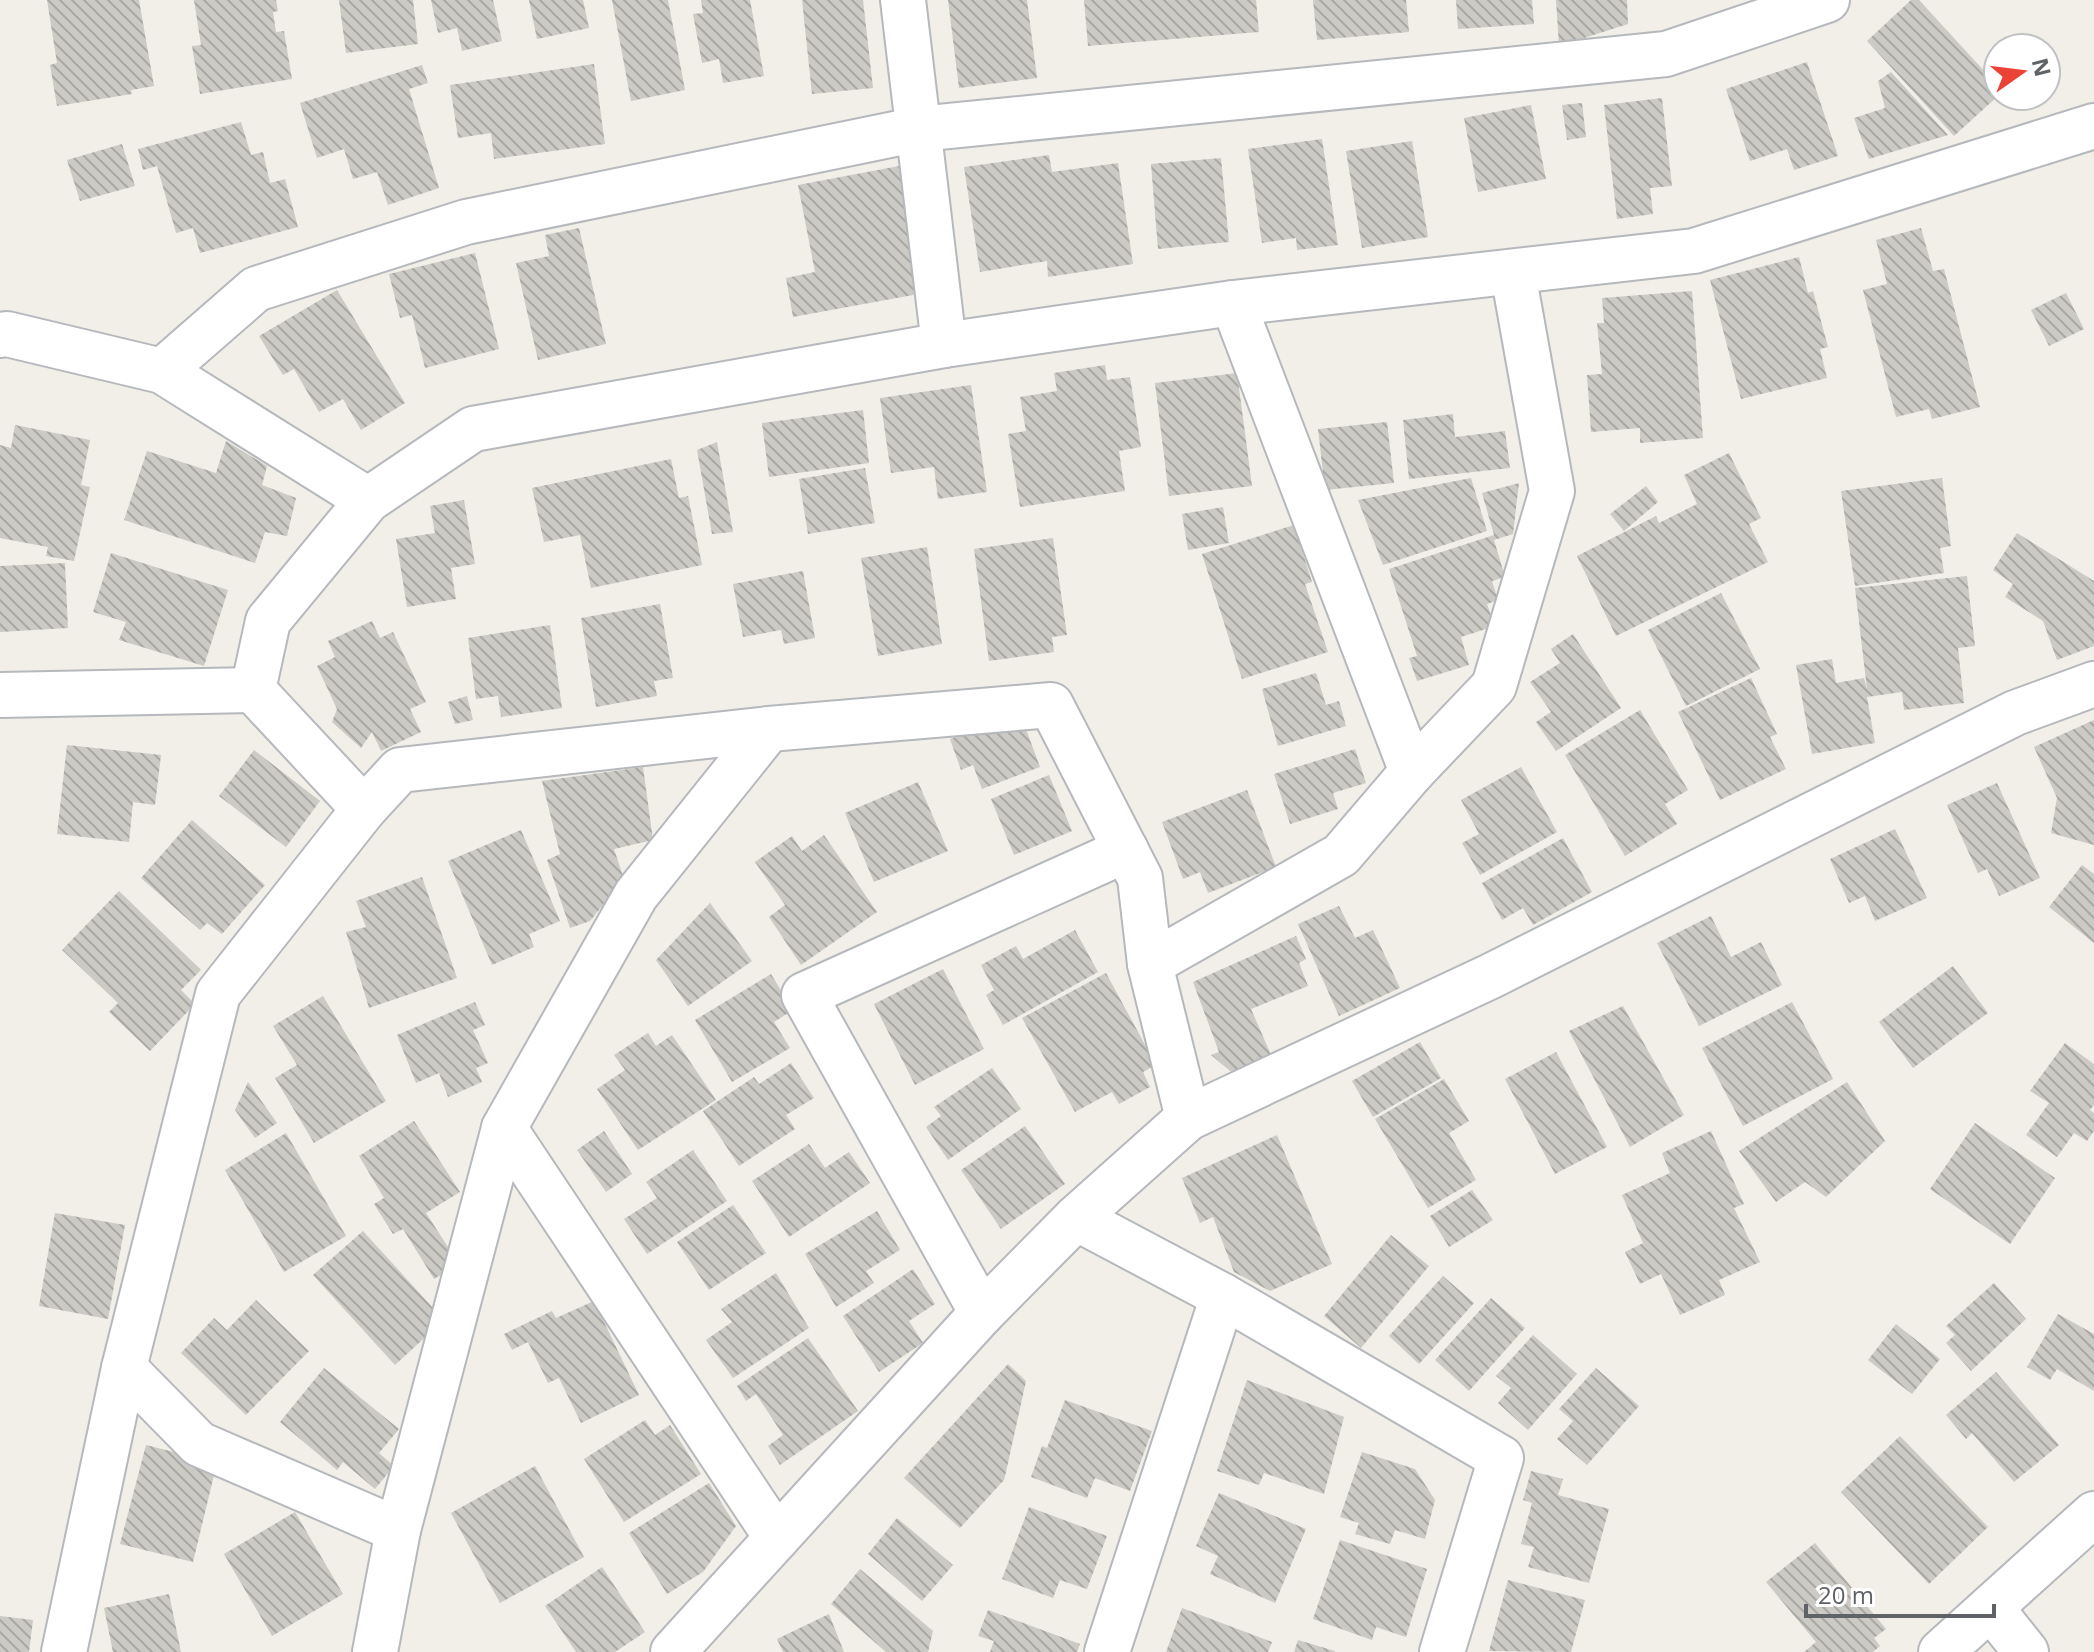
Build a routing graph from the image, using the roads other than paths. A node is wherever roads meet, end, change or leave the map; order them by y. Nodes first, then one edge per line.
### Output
1 (903, 0) edge
2 (1827, 0) edge
3 (2094, 126) edge
4 (919, 129) junction
5 (1513, 273) junction
6 (1233, 303) junction
7 (0, 335) edge
8 (944, 345) junction
9 (162, 371) junction
10 (368, 500) junction
11 (2094, 684) edge
12 (253, 690) junction
13 (0, 695) edge
14 (769, 729) junction
15 (1412, 772) junction
16 (364, 809) junction
17 (1126, 850) junction
18 (1150, 964) junction
19 (1188, 1118) junction
20 (504, 1128) junction
21 (1076, 1218) junction
22 (1223, 1296) junction
23 (982, 1313) junction
24 (124, 1368) junction
25 (2094, 1514) edge
26 (398, 1530) junction
27 (777, 1538) junction
28 (1991, 1608) junction
29 (64, 1652) edge
30 (375, 1652) edge
31 (673, 1652) edge
32 (1107, 1652) edge
33 (1442, 1652) edge
34 (1941, 1652) edge
35 (2026, 1652) edge

1 - 4 street
2 - 4 street
3 - 5 street
4 - 8 street
4 - 9 street
5 - 6 street
5 - 15 street
6 - 8 street
6 - 15 street
7 - 9 street
8 - 10 street
9 - 10 street
10 - 12 street
11 - 19 street
12 - 13 street
12 - 16 street
14 - 16 street
14 - 17 street
14 - 20 street
15 - 18 street
16 - 24 street
17 - 18 street
17 - 23 street
18 - 19 street
19 - 21 street
20 - 26 street
20 - 27 street
21 - 22 street
21 - 23 street
22 - 32 street
22 - 33 street
23 - 27 street
24 - 26 street
24 - 29 street
25 - 28 street
26 - 30 street
27 - 31 street
28 - 34 street
28 - 35 street

